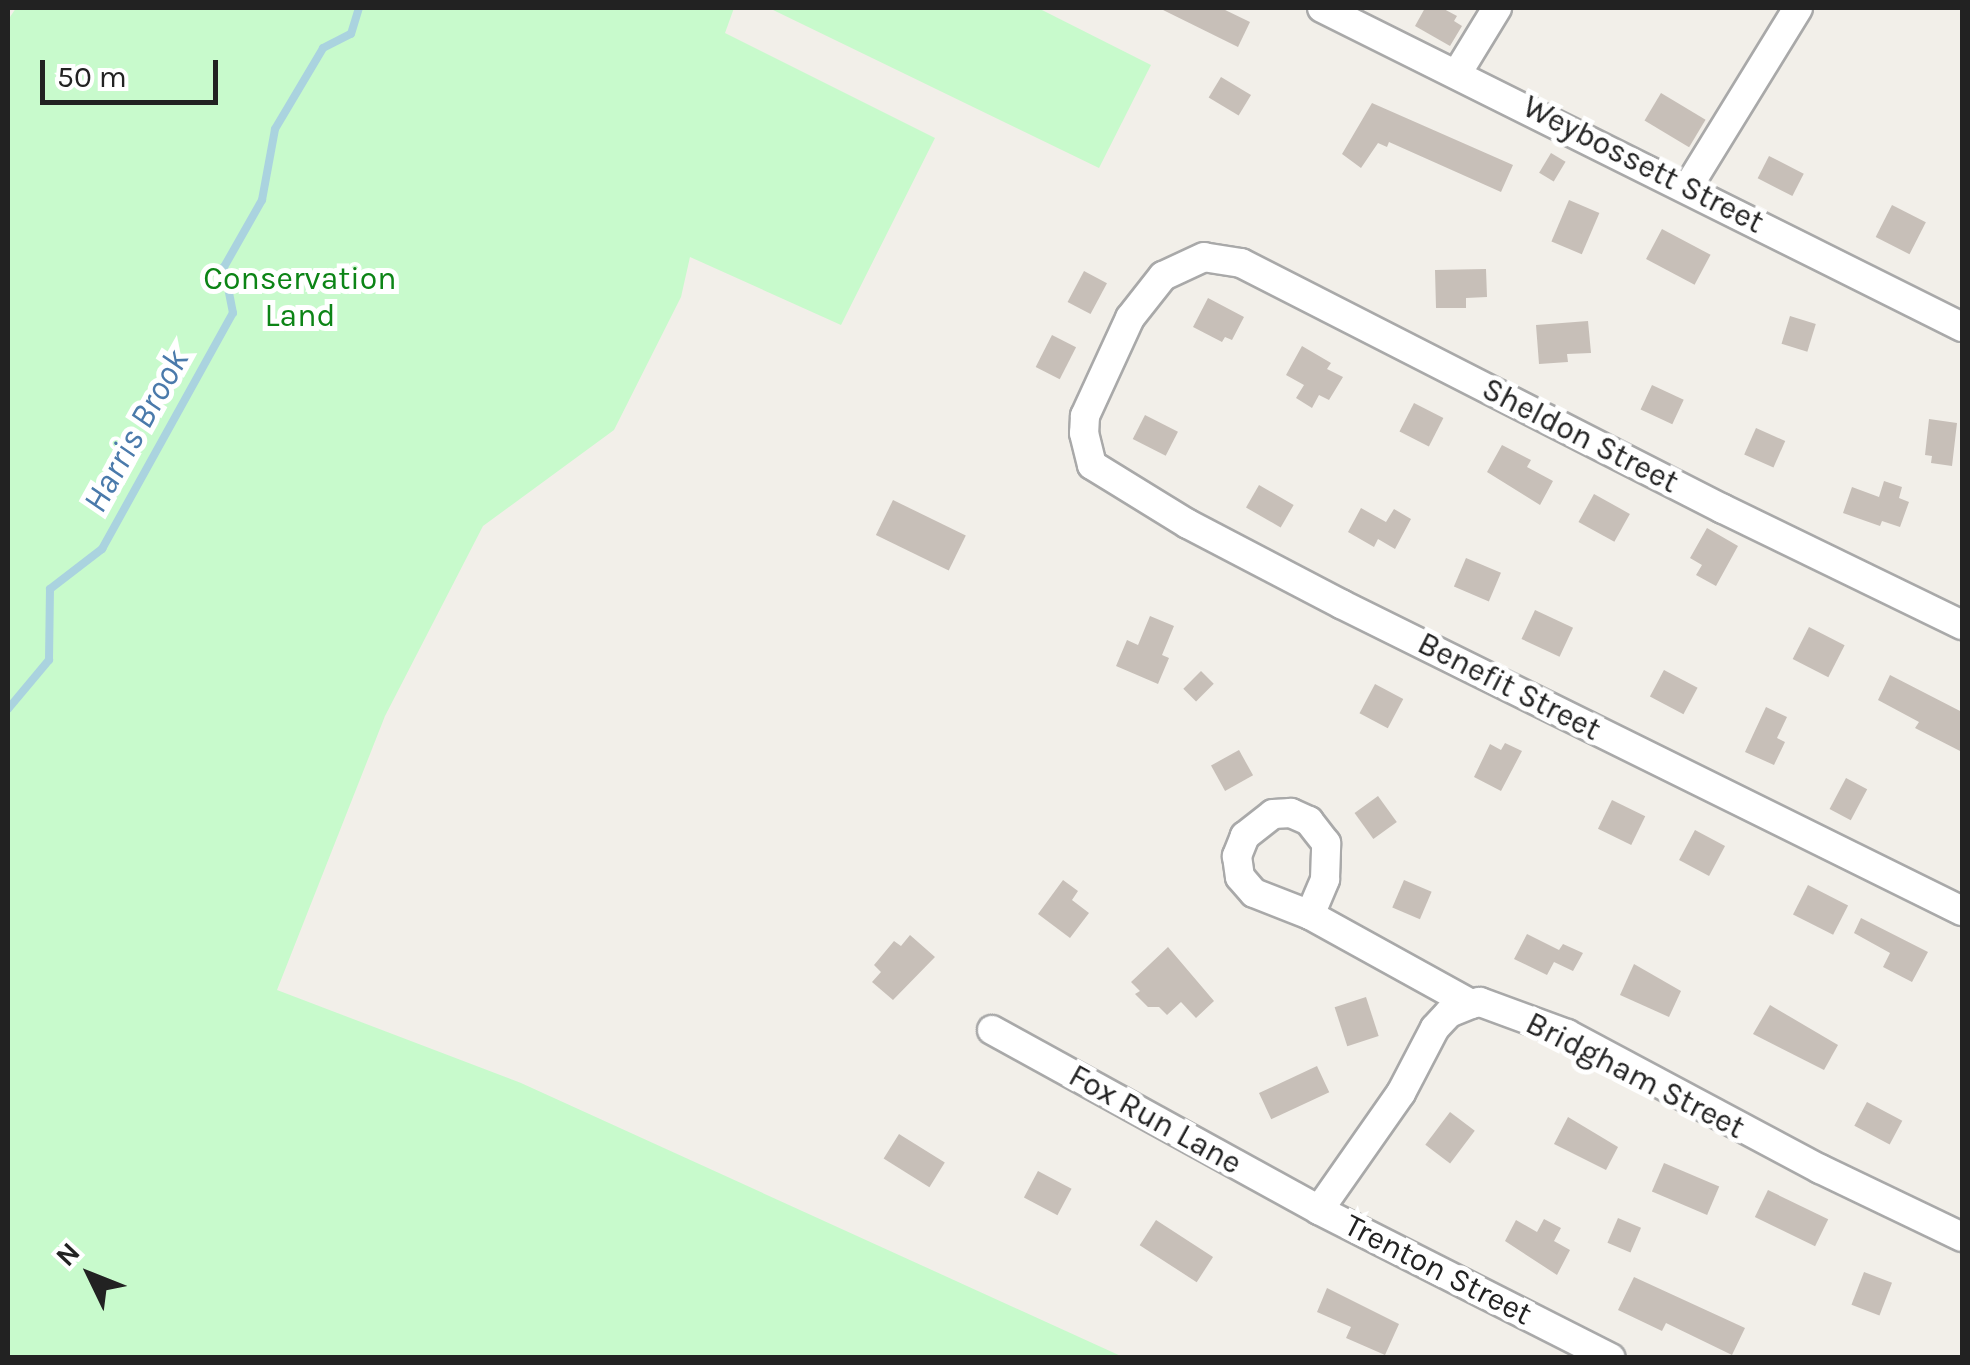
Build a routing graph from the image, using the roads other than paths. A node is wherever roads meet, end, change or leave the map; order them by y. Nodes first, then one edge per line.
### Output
1 (1322, 8) edge
2 (1497, 8) edge
3 (1798, 8) edge
4 (1458, 72) junction
5 (1688, 187) junction
6 (1197, 260) joint
7 (1962, 327) edge
8 (1962, 625) edge
9 (1962, 911) edge
10 (1310, 915) dead end
11 (1472, 1004) junction
12 (992, 1030) dead end
13 (1319, 1210) junction
14 (1962, 1237) edge
15 (1611, 1358) edge

1 - 4 street, Weybossett Street
2 - 4 street
3 - 5 street
4 - 5 street, Weybossett Street
5 - 7 street, Weybossett Street
6 - 8 street, Sheldon Street
6 - 9 street, Benefit Street
10 - 11 street, Bridgham Street
11 - 13 street
11 - 14 street, Bridgham Street
12 - 13 street, Fox Run Lane
13 - 15 street, Trenton Street

